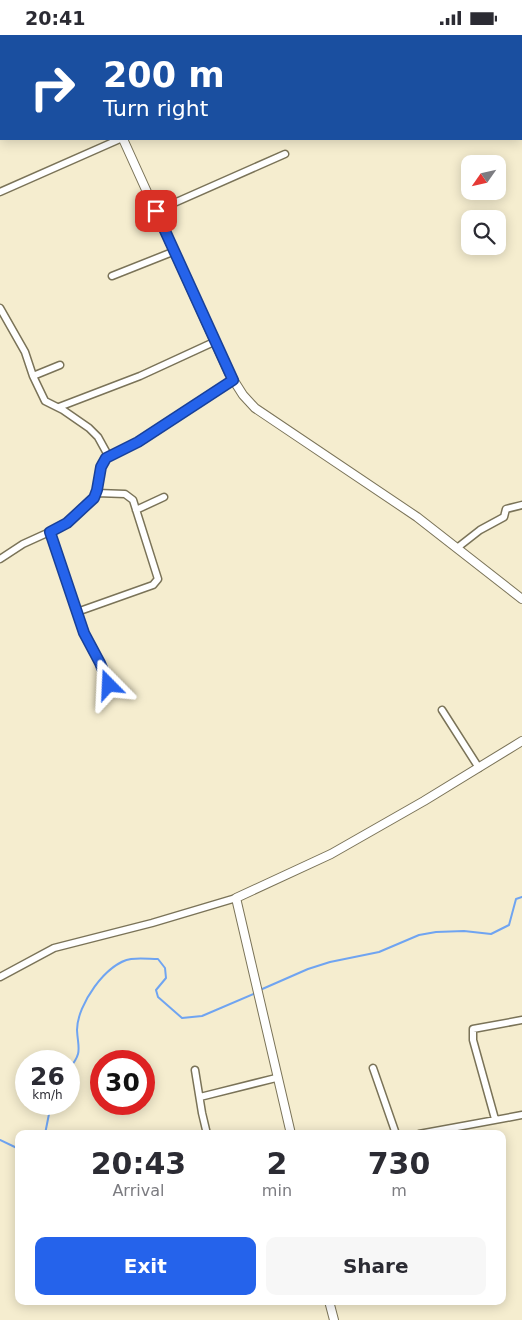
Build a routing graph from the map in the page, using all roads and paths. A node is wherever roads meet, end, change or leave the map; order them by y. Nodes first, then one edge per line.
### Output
1 (119, 140) edge
2 (121, 140) edge
3 (285, 153) dead end
4 (0, 192) edge
5 (156, 211) junction
6 (175, 251) junction
7 (112, 276) dead end
8 (0, 308) edge
9 (216, 341) junction
10 (60, 365) dead end
11 (32, 376) junction
12 (233, 380) junction
13 (59, 407) junction
14 (109, 457) junction
15 (97, 493) junction
16 (164, 497) dead end
17 (522, 505) edge
18 (136, 510) junction
19 (50, 532) junction
20 (457, 548) junction
21 (0, 559) edge
22 (522, 599) edge
23 (77, 612) junction
24 (109, 685) dead end
25 (442, 710) dead end
26 (522, 741) edge
27 (479, 768) junction
28 (236, 898) junction
29 (0, 977) edge
30 (522, 1020) edge
31 (373, 1068) dead end
32 (195, 1069) dead end
33 (276, 1078) junction
34 (200, 1097) junction
35 (522, 1115) edge
36 (495, 1119) junction
37 (207, 1130) edge
38 (290, 1130) edge
39 (395, 1130) edge
40 (439, 1130) edge
41 (330, 1305) edge
42 (334, 1320) edge

1 - 4 street
2 - 5 street
3 - 5 street
5 - 6 street
6 - 7 street
6 - 9 street
8 - 11 street
9 - 12 street
9 - 13 street
10 - 11 street
11 - 13 street
12 - 14 street
12 - 20 street
13 - 14 street
14 - 15 street
15 - 18 street
15 - 19 street
16 - 18 street
17 - 20 street
18 - 23 street
19 - 21 street
19 - 23 street
20 - 22 street
23 - 24 street
25 - 27 street
26 - 27 street
27 - 28 street
28 - 29 street
28 - 33 street
30 - 36 street
31 - 39 street
32 - 34 street
33 - 34 street
33 - 38 street
34 - 37 street
35 - 36 street
36 - 40 street
41 - 42 street

